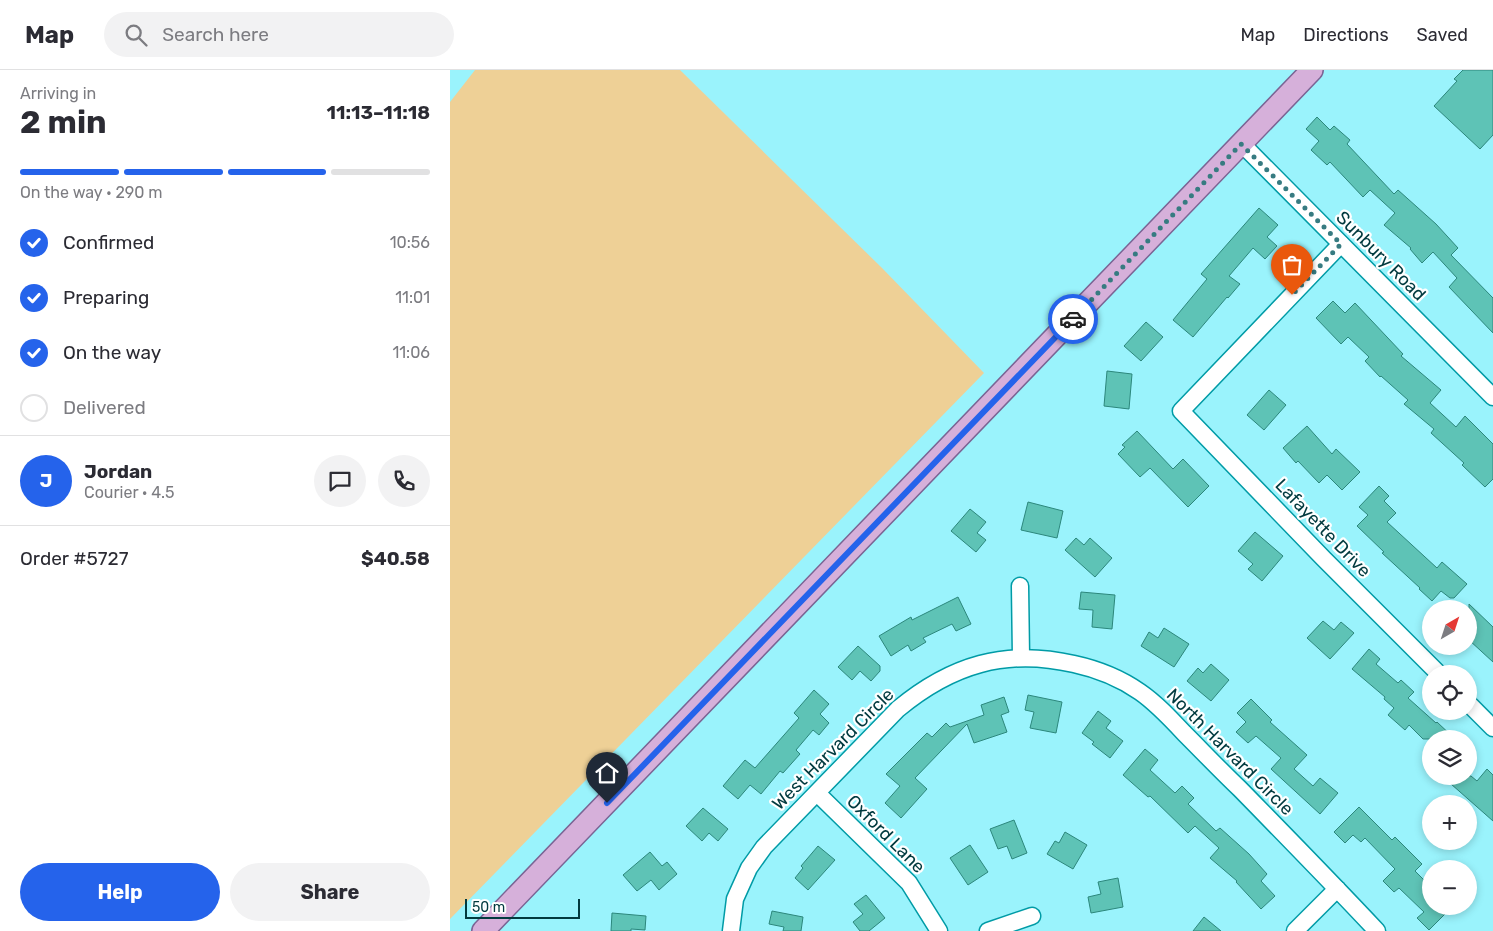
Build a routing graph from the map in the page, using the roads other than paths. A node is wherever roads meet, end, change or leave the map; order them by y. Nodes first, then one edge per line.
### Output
1 (1312, 70) edge
2 (1241, 144) junction
3 (1341, 244) junction
4 (1493, 397) edge
5 (1020, 586) dead end
6 (1021, 657) junction
7 (1430, 665) edge
8 (1477, 712) edge
9 (1493, 728) edge
10 (817, 793) junction
11 (1337, 889) junction
12 (1032, 916) dead end
13 (483, 931) edge
14 (731, 931) edge
15 (939, 931) edge
16 (988, 931) edge
17 (1295, 931) edge
18 (1377, 931) edge

1 - 2 main road
2 - 3 street, Sunbury Road
2 - 13 main road
3 - 4 street, Sunbury Road
3 - 7 street, Lafayette Drive
5 - 6 street
6 - 10 street, West Harvard Circle
6 - 11 street, North Harvard Circle
8 - 9 street
10 - 14 street, West Harvard Circle
10 - 15 street, Oxford Lane
11 - 17 street
11 - 18 street, North Harvard Circle
12 - 16 street

